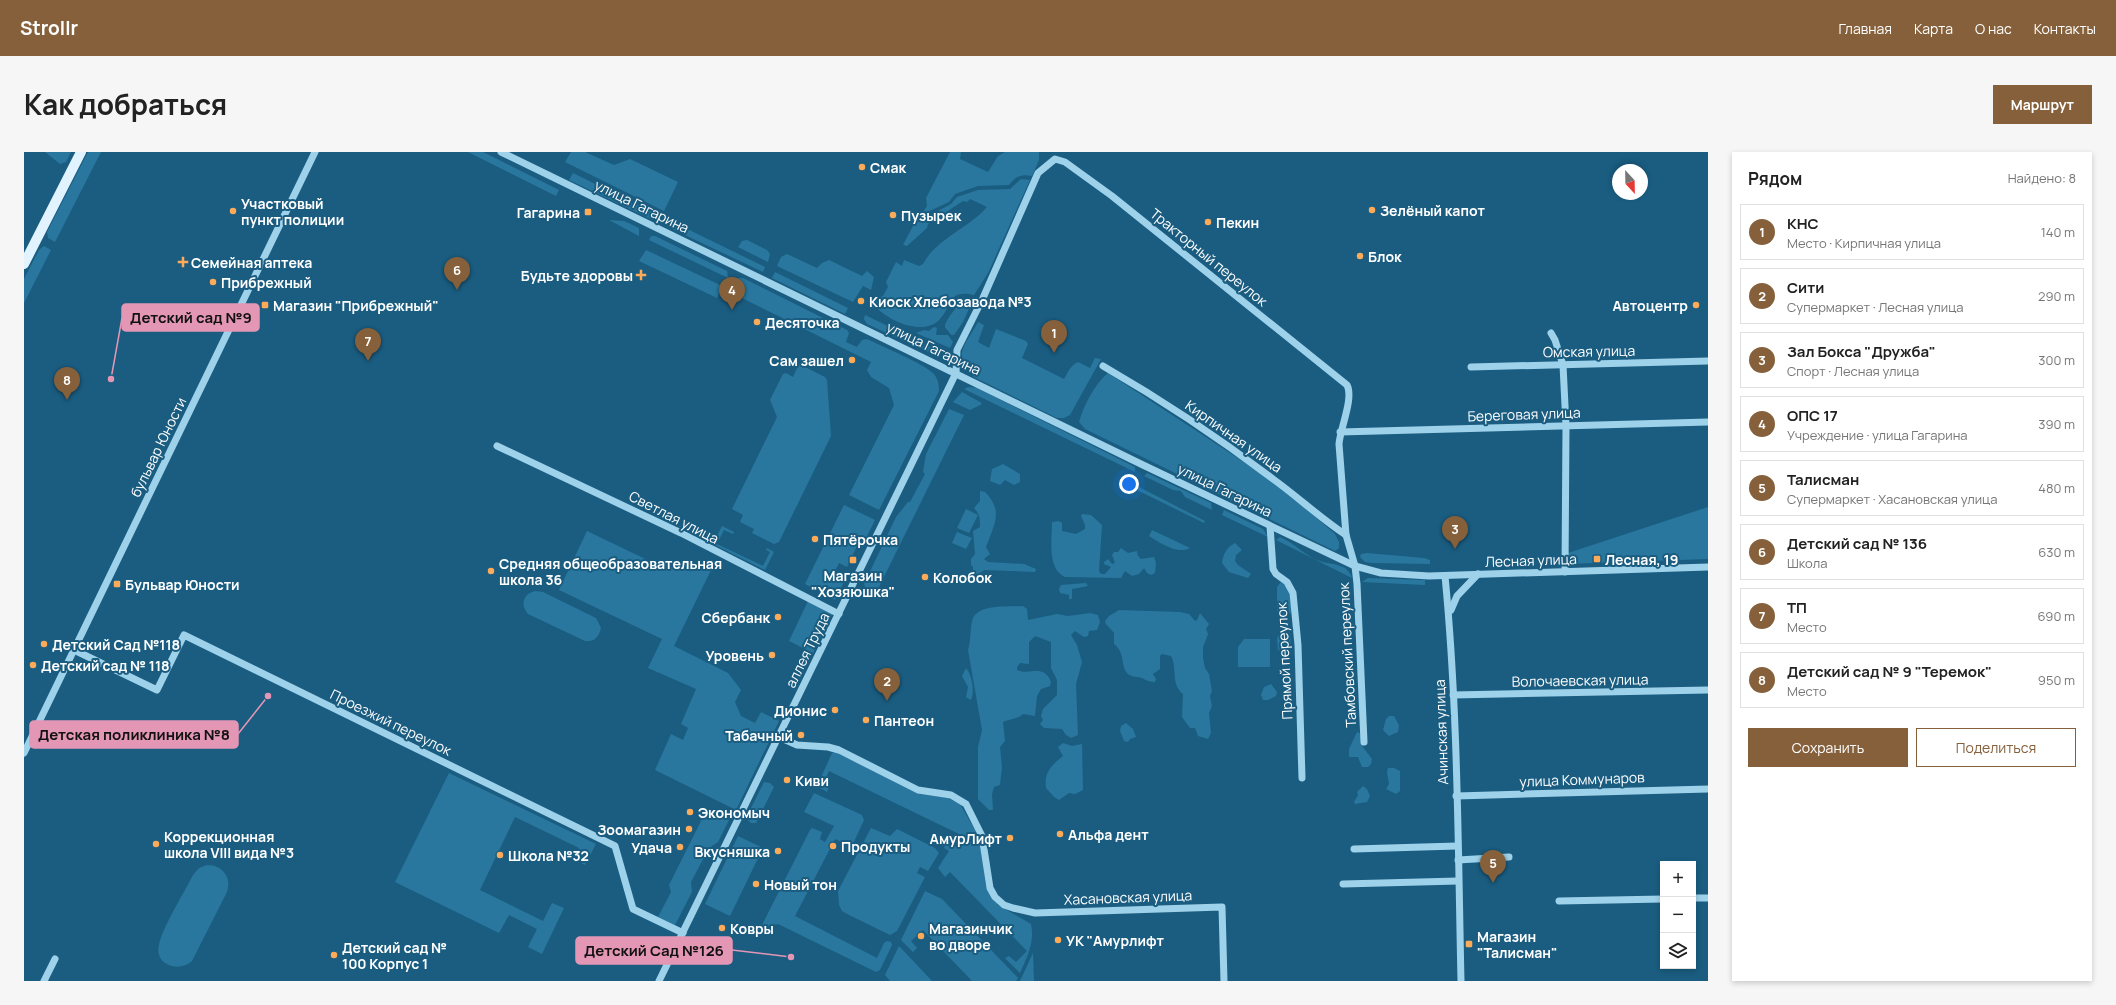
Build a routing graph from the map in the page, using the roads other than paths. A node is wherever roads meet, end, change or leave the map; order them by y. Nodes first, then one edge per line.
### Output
1 (81, 152) edge
2 (315, 152) edge
3 (501, 152) edge
4 (24, 264) edge
5 (1551, 333) dead end
6 (1708, 361) edge
7 (1563, 365) junction
8 (1103, 366) dead end
9 (1471, 368) dead end
10 (956, 373) junction
11 (1344, 382) joint
12 (1708, 422) edge
13 (1566, 426) junction
14 (1340, 432) junction
15 (497, 446) dead end
16 (1270, 526) junction
17 (1346, 535) junction
18 (1355, 566) junction
19 (1708, 568) edge
20 (1565, 572) junction
21 (1478, 574) junction
22 (1445, 576) junction
23 (839, 614) junction
24 (1450, 616) junction
25 (74, 650) junction
26 (1708, 690) edge
27 (1453, 695) junction
28 (779, 737) junction
29 (1364, 742) dead end
30 (24, 754) edge
31 (1302, 778) dead end
32 (1708, 789) edge
33 (1456, 796) junction
34 (1458, 846) junction
35 (1354, 849) dead end
36 (1509, 857) dead end
37 (1458, 860) junction
38 (1458, 881) junction
39 (1343, 884) dead end
40 (1696, 898) edge
41 (1708, 898) edge
42 (1660, 899) edge
43 (1558, 901) dead end
44 (683, 933) junction
45 (55, 958) dead end
46 (44, 981) edge
47 (659, 981) edge
48 (1224, 981) edge
49 (1462, 981) edge

1 - 4 main road
2 - 25 street, бульвар Юности
3 - 10 street, улица Гагарина
5 - 7 street
6 - 7 street, Омская улица
7 - 9 street, Омская улица
7 - 13 street
8 - 17 street, Кирпичная улица
10 - 11 street, Тракторный переулок
10 - 16 street, улица Гагарина
10 - 23 street, аллея Труда
11 - 14 street, Тамбовский переулок
12 - 13 street, Береговая улица
13 - 14 street, Береговая улица
13 - 20 street
14 - 17 street, Тамбовский переулок
15 - 23 street, Светлая улица
16 - 18 street, улица Гагарина
16 - 31 street, Прямой переулок
17 - 18 street, Тамбовский переулок
18 - 22 street, Лесная улица
18 - 29 street, Тамбовский переулок
19 - 20 street, Лесная улица
20 - 21 street, Лесная улица
21 - 22 street, Лесная улица
21 - 24 street, Ачинская улица
22 - 24 street, Ачинская улица
23 - 28 street, аллея Труда
24 - 27 street, Ачинская улица
25 - 30 street, бульвар Юности
25 - 44 street, Проезжий переулок
26 - 27 street, Волочаевская улица
27 - 33 street, Ачинская улица
28 - 44 street, аллея Труда
28 - 48 street, Хасановская улица
32 - 33 street, улица Коммунаров
33 - 34 street, Ачинская улица
34 - 35 street
34 - 37 street, Ачинская улица
36 - 37 street
37 - 38 street, Ачинская улица
38 - 39 street
38 - 49 street, Ачинская улица
40 - 41 street
42 - 43 street
44 - 47 street, аллея Труда
45 - 46 street

